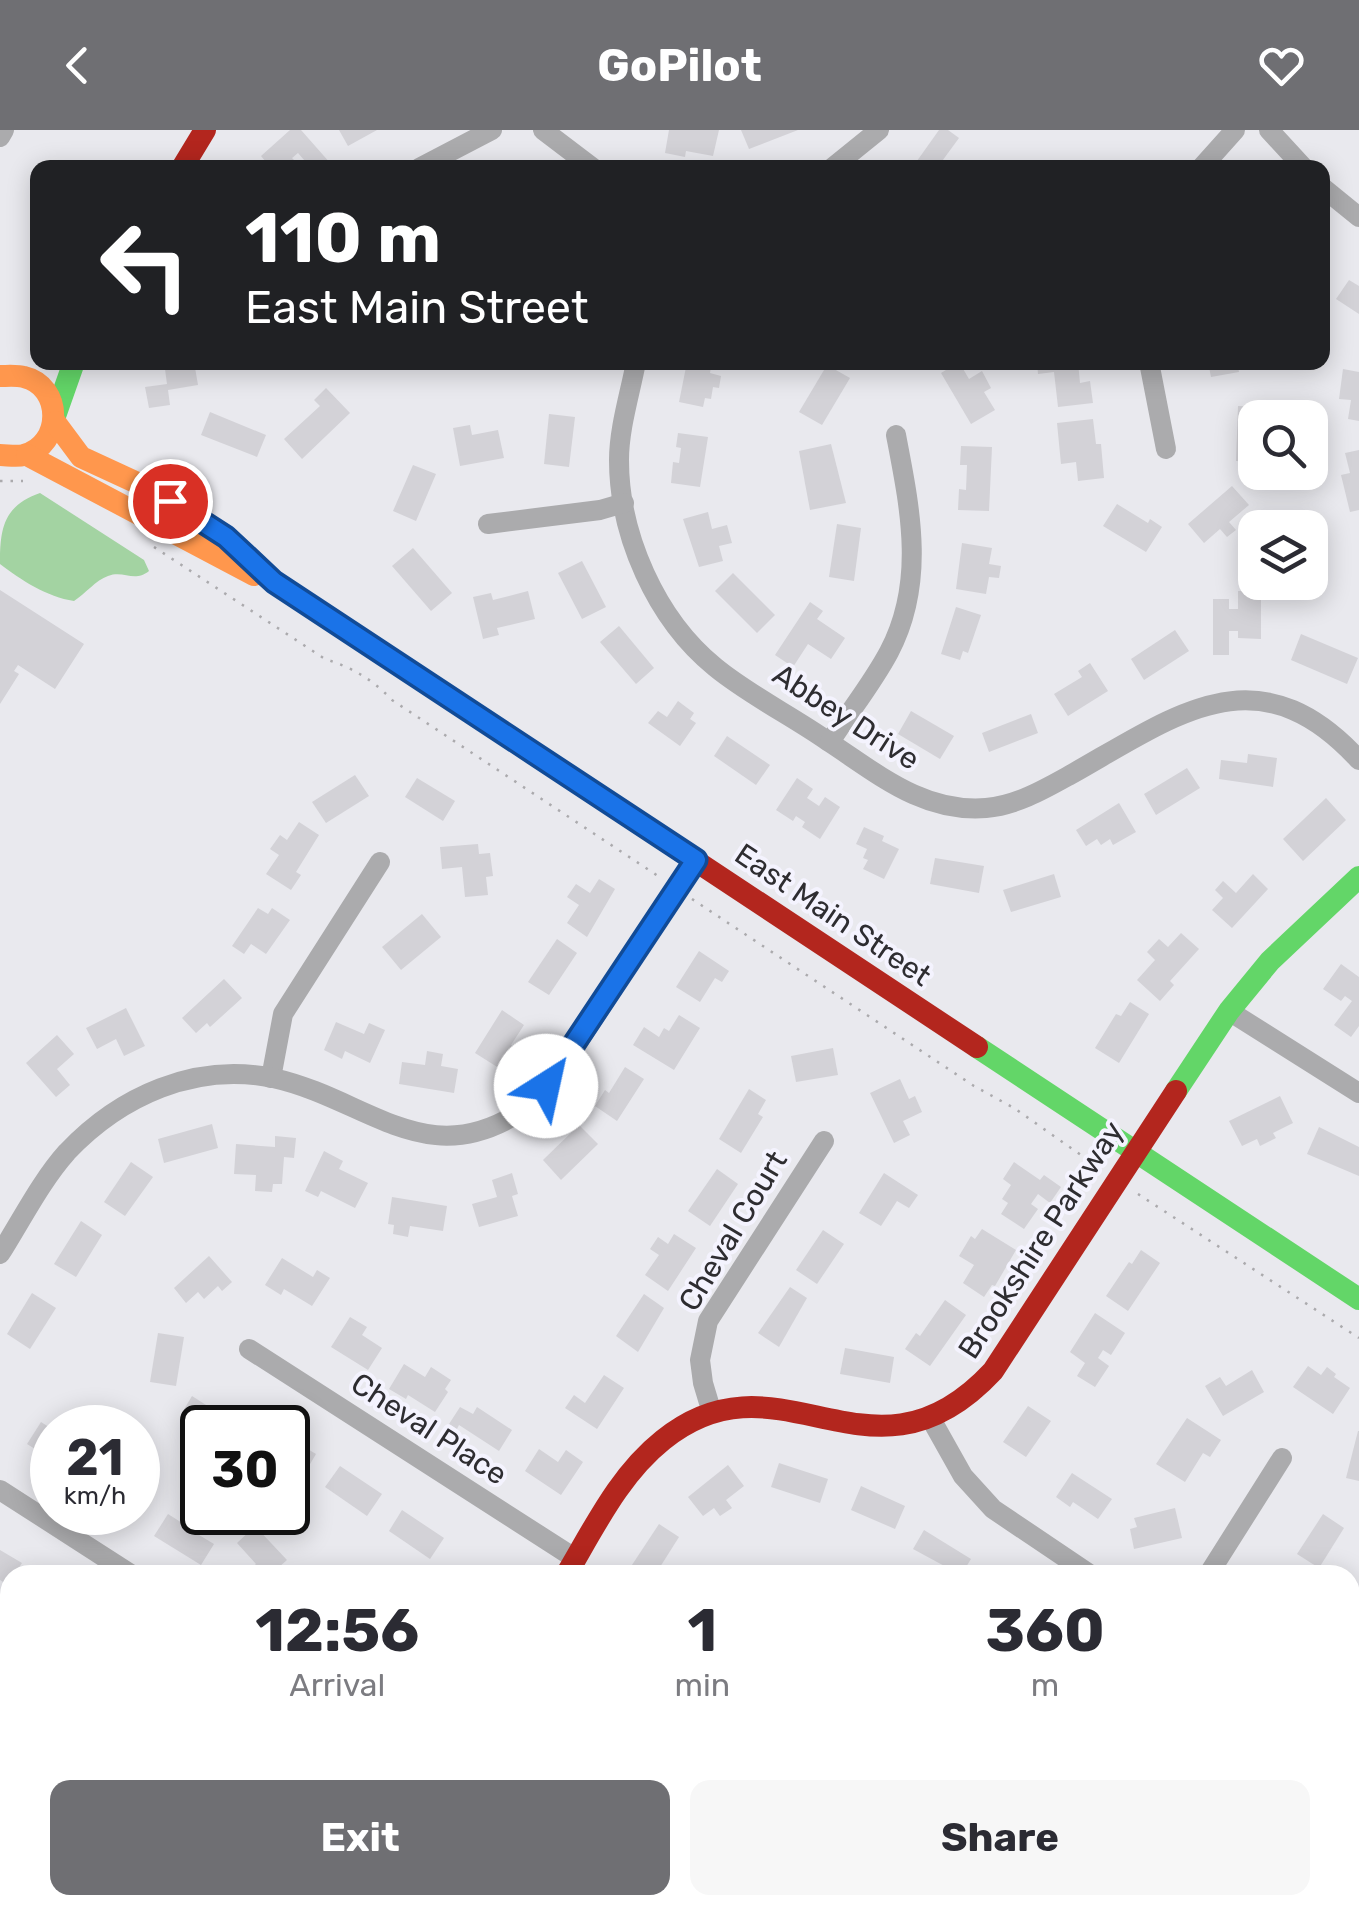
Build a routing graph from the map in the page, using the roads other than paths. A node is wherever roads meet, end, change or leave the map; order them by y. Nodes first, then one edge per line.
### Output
1 (4, 130) edge
2 (205, 130) edge
3 (492, 130) edge
4 (543, 130) edge
5 (880, 130) edge
6 (1236, 130) edge
7 (1269, 130) edge
8 (0, 137) edge
9 (187, 160) edge
10 (434, 160) edge
11 (582, 160) edge
12 (842, 160) edge
13 (1208, 160) edge
14 (1297, 160) edge
15 (1330, 193) edge
16 (1359, 217) edge
17 (71, 370) edge
18 (635, 370) edge
19 (1151, 370) edge
20 (14, 371) edge
21 (55, 419) junction
22 (896, 435) dead end
23 (1166, 449) dead end
24 (11, 458) edge
25 (624, 504) junction
26 (488, 524) dead end
27 (274, 582) junction
28 (830, 742) junction
29 (1359, 760) edge
30 (696, 860) junction
31 (380, 862) dead end
32 (1359, 876) edge
33 (1230, 1012) junction
34 (271, 1078) junction
35 (1359, 1093) edge
36 (824, 1141) dead end
37 (1136, 1152) junction
38 (0, 1254) edge
39 (1359, 1299) edge
40 (250, 1349) dead end
41 (712, 1413) junction
42 (930, 1420) junction
43 (1282, 1458) dead end
44 (0, 1490) edge
45 (116, 1565) edge
46 (567, 1565) edge
47 (571, 1565) edge
48 (1077, 1565) edge
49 (1214, 1565) edge

1 - 8 street
2 - 9 main road
3 - 10 street
4 - 11 street
5 - 12 street
6 - 13 street
7 - 14 street
15 - 16 street
17 - 21 main road
18 - 25 street, Abbey Drive
19 - 23 street
20 - 21 main road, East Main Street
21 - 24 main road
21 - 27 main road, East Main Street
22 - 28 street
24 - 27 main road, East Main Street
25 - 26 street
25 - 28 street, Abbey Drive
27 - 30 main road, East Main Street
28 - 29 street, Abbey Drive
30 - 34 street
30 - 37 main road, East Main Street
31 - 34 street
32 - 33 main road, Brookshire Parkway
33 - 35 street
33 - 37 main road, Brookshire Parkway
34 - 38 street
36 - 41 street, Cheval Court
37 - 39 main road, East Main Street
37 - 42 main road, Brookshire Parkway
40 - 46 street, Cheval Place
41 - 42 main road, Brookshire Parkway
41 - 47 main road, Brookshire Parkway
42 - 48 street
43 - 49 street
44 - 45 street

